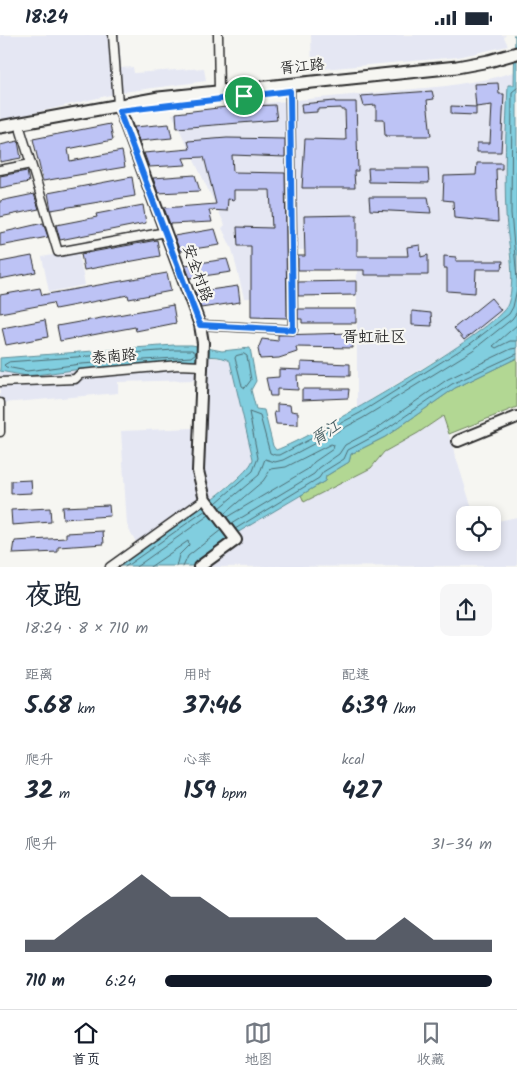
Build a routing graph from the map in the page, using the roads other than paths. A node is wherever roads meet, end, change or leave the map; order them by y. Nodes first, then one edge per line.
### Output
1 (113, 35) edge
2 (218, 35) edge
3 (517, 53) edge
4 (517, 61) edge
5 (479, 67) junction
6 (219, 91) junction
7 (290, 91) junction
8 (119, 107) junction
9 (0, 127) edge
10 (20, 131) junction
11 (0, 135) edge
12 (31, 164) junction
13 (0, 170) edge
14 (166, 232) junction
15 (200, 325) junction
16 (202, 363) junction
17 (0, 382) edge
18 (0, 403) edge
19 (517, 417) edge
20 (0, 433) edge
21 (458, 441) dead end
22 (205, 501) junction
23 (110, 567) edge
24 (200, 567) edge

1 - 8 street
2 - 6 street
3 - 5 main road, 胥江路
4 - 5 main road, 胥江路
5 - 6 main road, 胥江路
5 - 7 main road, 胥江路
6 - 8 main road, 胥江路
7 - 8 main road, 胥江路
7 - 15 street
8 - 9 main road, 胥江路
8 - 10 main road, 胥江路
8 - 14 street, 安全村路
10 - 11 main road, 胥江路
10 - 12 street
12 - 13 street
12 - 14 street
14 - 15 street, 安全村路
15 - 16 street, 安全村路
16 - 17 street, 泰南路
16 - 22 street, 安全村路
18 - 20 street
19 - 21 street
22 - 23 street
22 - 24 street, 安全村路

